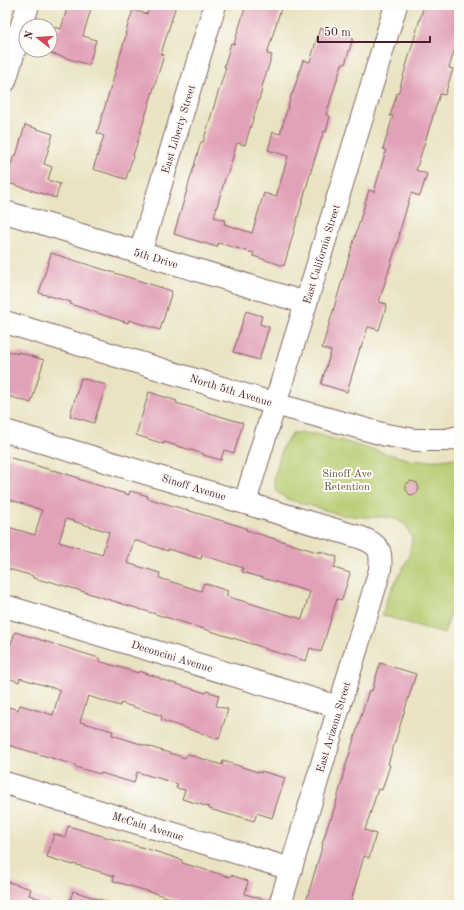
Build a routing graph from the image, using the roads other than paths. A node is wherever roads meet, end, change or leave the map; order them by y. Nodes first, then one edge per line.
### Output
1 (28, 5) edge
2 (215, 5) edge
3 (396, 5) edge
4 (5, 81) edge
5 (5, 212) edge
6 (140, 253) junction
7 (306, 303) junction
8 (5, 322) edge
9 (275, 404) junction
10 (5, 431) edge
11 (459, 437) edge
12 (245, 502) junction
13 (379, 549) joint
14 (5, 606) edge
15 (339, 707) junction
16 (5, 783) edge
17 (291, 869) junction
18 (280, 905) edge

1 - 4 street
2 - 6 street, East Liberty Street
3 - 7 street, East California Street
5 - 6 street, 5th Drive
6 - 7 street, 5th Drive
7 - 9 street, East California Street
8 - 9 street, North 5th Avenue
9 - 11 street, North 5th Avenue
9 - 12 street, East California Street
10 - 12 street, Sinoff Avenue
12 - 13 street, Sinoff Avenue
13 - 15 street, East Arizona Street
14 - 15 street, Deconcini Avenue
15 - 17 street, East Arizona Street
16 - 17 street, McCain Avenue
17 - 18 street, East Arizona Street

